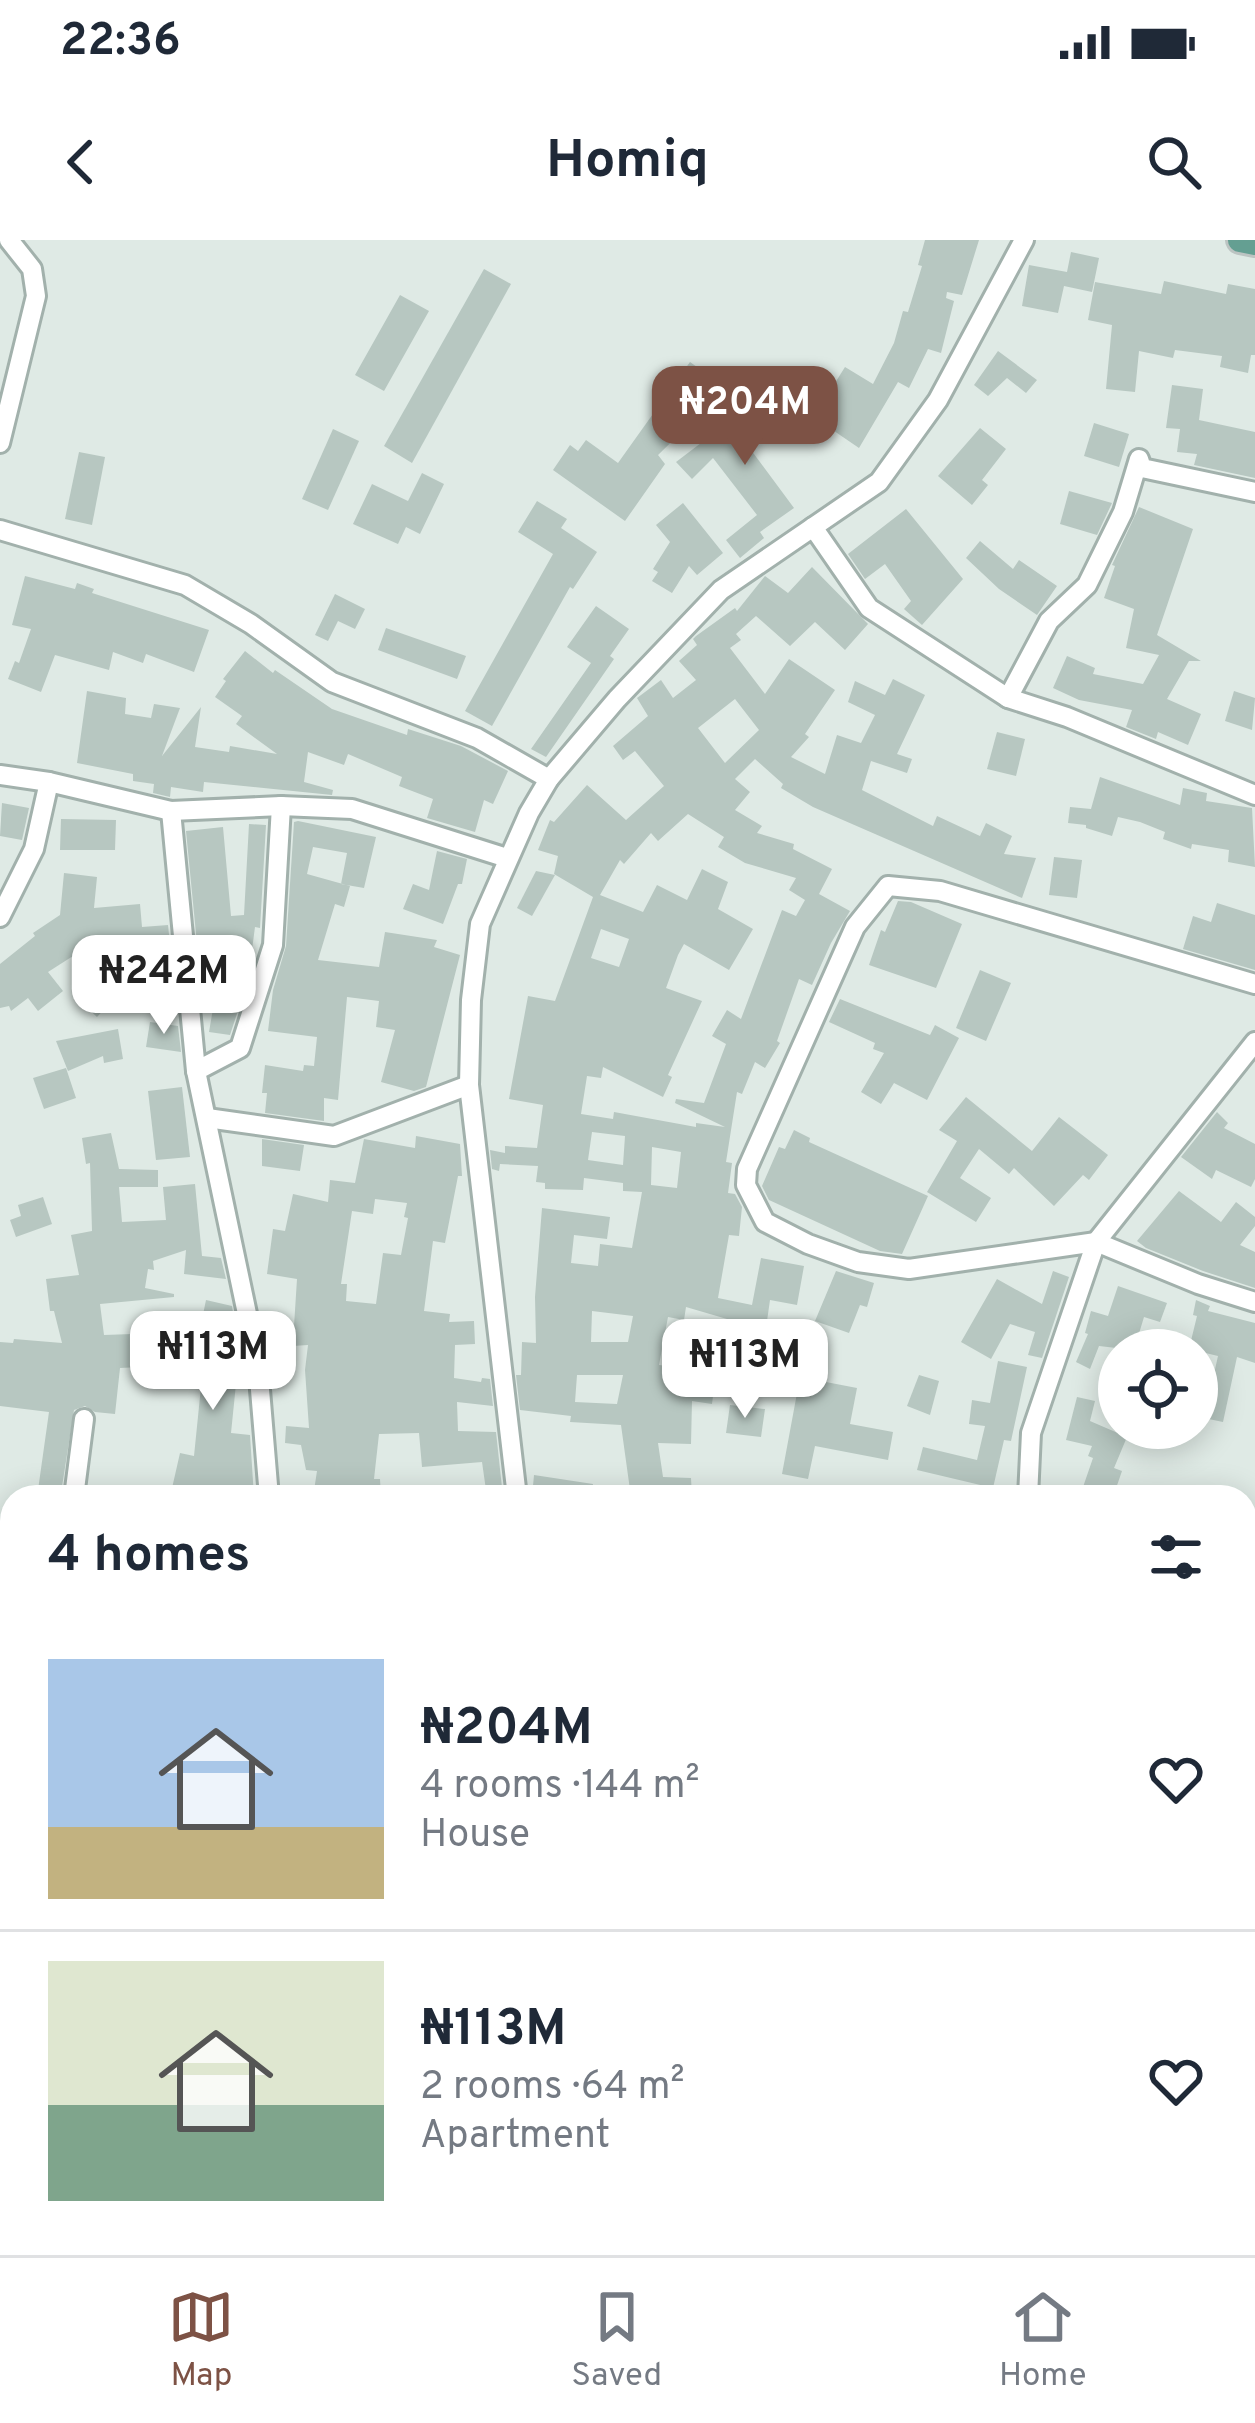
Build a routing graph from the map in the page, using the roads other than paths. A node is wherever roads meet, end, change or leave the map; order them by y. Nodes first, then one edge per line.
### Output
1 (9, 240) edge
2 (1024, 240) edge
3 (1240, 240) edge
4 (1255, 243) edge
5 (0, 443) edge
6 (1255, 492) edge
7 (813, 527) junction
8 (0, 530) edge
9 (1008, 698) junction
10 (0, 775) edge
11 (549, 779) junction
12 (49, 782) junction
13 (1255, 795) edge
14 (281, 806) junction
15 (171, 811) junction
16 (507, 858) junction
17 (0, 917) edge
18 (1255, 984) edge
19 (1255, 1042) edge
20 (196, 1071) junction
21 (469, 1085) junction
22 (207, 1118) junction
23 (1096, 1242) junction
24 (1255, 1302) edge
25 (84, 1419) dead end
26 (76, 1485) edge
27 (268, 1485) edge
28 (516, 1485) edge
29 (1029, 1485) edge

1 - 5 street
2 - 7 street
3 - 4 main road
6 - 9 street
7 - 9 street
7 - 11 street
8 - 11 street
9 - 13 street
10 - 12 street
11 - 16 street
12 - 15 street
12 - 17 street
14 - 15 street
14 - 16 street
14 - 20 street
15 - 20 street
16 - 21 street
18 - 23 street
19 - 23 street
20 - 22 street
21 - 22 street
21 - 28 street
22 - 27 street
23 - 24 street
23 - 29 street
25 - 26 street

